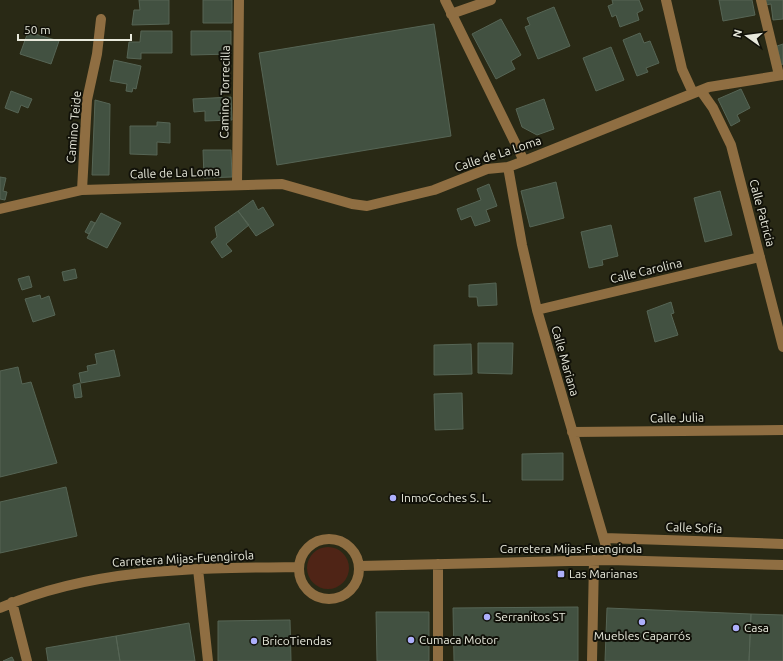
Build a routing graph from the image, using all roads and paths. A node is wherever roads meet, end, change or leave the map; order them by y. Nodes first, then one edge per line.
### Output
1 (239, 0) edge
2 (445, 0) edge
3 (491, 0) edge
4 (666, 0) edge
5 (761, 0) edge
6 (451, 14) junction
7 (101, 19) dead end
8 (781, 75) edge
9 (697, 92) junction
10 (524, 161) junction
11 (508, 167) junction
12 (237, 184) junction
13 (82, 190) junction
14 (0, 209) edge
15 (760, 257) junction
16 (537, 310) junction
17 (783, 347) edge
18 (783, 430) edge
19 (572, 432) junction
20 (604, 538) junction
21 (783, 544) edge
22 (594, 560) junction
23 (610, 560) junction
24 (438, 564) junction
25 (783, 565) edge
26 (359, 566) junction
27 (299, 567) junction
28 (198, 569) junction
29 (12, 602) junction
30 (0, 608) edge
31 (26, 661) edge
32 (208, 661) edge
33 (438, 661) edge
34 (592, 661) edge

1 - 12 street, Camino Torrecilla
2 - 6 street
3 - 6 street
4 - 9 street, Calle Patricia
5 - 8 street
6 - 10 street
7 - 13 street, Camino Teide
8 - 9 street, Calle de La Loma
9 - 10 street, Calle de La Loma
9 - 15 street, Calle Patricia
10 - 11 street, Calle de La Loma
11 - 12 street, Calle de La Loma
11 - 16 street, Calle Mariana
12 - 13 street, Calle de La Loma
13 - 14 street, Calle de La Loma
15 - 16 street, Calle Carolina
15 - 17 street, Calle Patricia
16 - 19 street, Calle Mariana
18 - 19 street, Calle Julia
19 - 20 street, Calle Mariana
20 - 21 street, Calle Sofía
20 - 23 street, Calle Mariana
22 - 23 street, Carretera Mijas-Fuengirola
22 - 24 street, Carretera Mijas-Fuengirola
22 - 34 street
23 - 25 street, Carretera Mijas-Fuengirola
24 - 26 street, Carretera Mijas-Fuengirola
24 - 33 street
26 - 27 street
26 - 27 street
27 - 28 street, Carretera Mijas-Fuengirola
28 - 29 street, Carretera Mijas-Fuengirola
28 - 32 street
29 - 30 street, Carretera Mijas-Fuengirola
29 - 31 street

